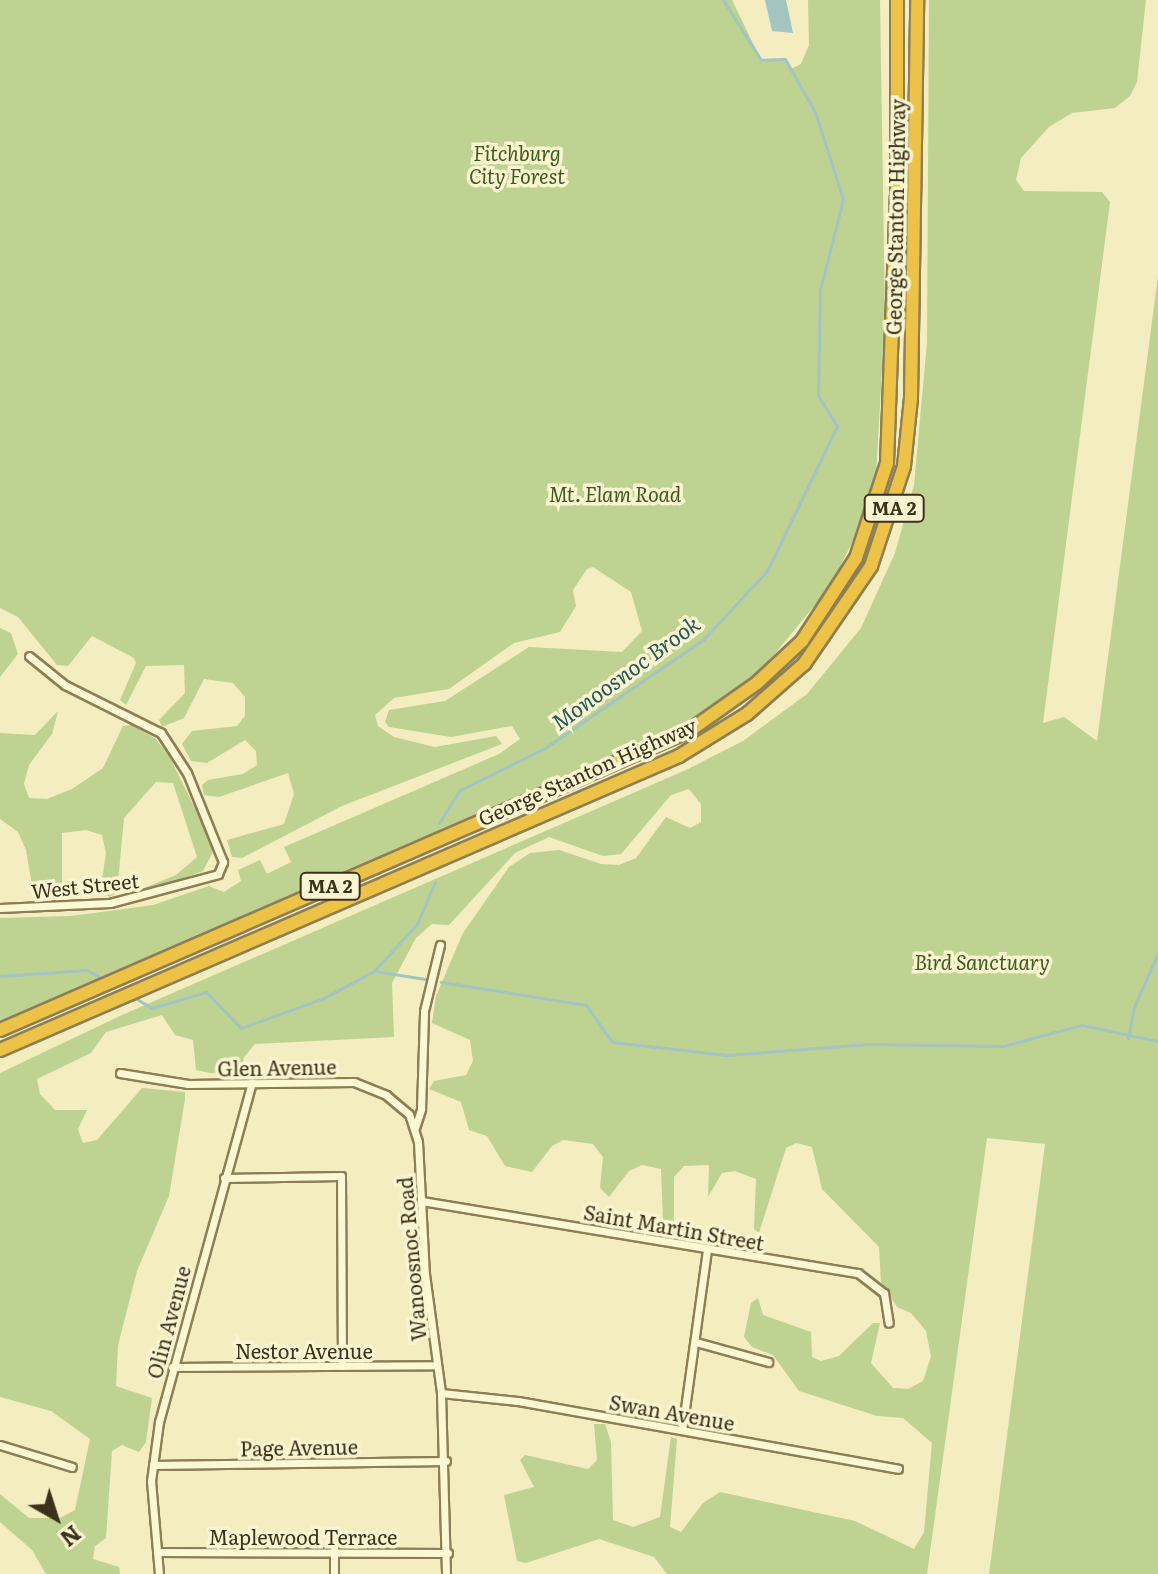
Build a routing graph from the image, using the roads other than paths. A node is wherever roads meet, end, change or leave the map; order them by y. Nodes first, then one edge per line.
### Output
1 (897, 0) edge
2 (917, 0) edge
3 (29, 656) dead end
4 (0, 908) edge
5 (440, 945) dead end
6 (0, 1030) edge
7 (0, 1050) edge
8 (120, 1073) dead end
9 (252, 1083) junction
10 (415, 1129) junction
11 (224, 1178) junction
12 (422, 1201) junction
13 (707, 1249) junction
14 (889, 1323) dead end
15 (696, 1342) junction
16 (768, 1362) dead end
17 (437, 1365) junction
18 (342, 1366) junction
19 (172, 1367) junction
20 (441, 1393) junction
21 (682, 1430) junction
22 (0, 1445) edge
23 (446, 1461) junction
24 (153, 1465) junction
25 (72, 1467) dead end
26 (898, 1469) dead end
27 (334, 1549) junction
28 (157, 1552) junction
29 (448, 1553) junction
30 (159, 1574) edge
31 (334, 1574) edge
32 (446, 1574) edge

1 - 6 highway, George Stanton Highway / MA 2
2 - 7 highway, George Stanton Highway / MA 2
3 - 4 street, West Street
5 - 10 street, Wanoosnoc Road
8 - 9 street, Glen Avenue
9 - 10 street, Glen Avenue
9 - 11 street, Olin Avenue
10 - 12 street, Wanoosnoc Road
11 - 18 street
11 - 19 street, Olin Avenue
12 - 13 street, Saint Martin Street
12 - 17 street, Wanoosnoc Road
13 - 14 street, Saint Martin Street
13 - 15 street
15 - 16 street
15 - 21 street
17 - 18 street, Nestor Avenue
17 - 20 street, Wanoosnoc Road
18 - 19 street, Nestor Avenue
19 - 24 street, Olin Avenue
20 - 21 street, Swan Avenue
20 - 23 street, Wanoosnoc Road
21 - 26 street, Swan Avenue
22 - 25 street
23 - 24 street, Page Avenue
23 - 29 street, Wanoosnoc Road
24 - 28 street, Olin Avenue
27 - 28 street, Maplewood Terrace
27 - 29 street, Maplewood Terrace
27 - 31 street
28 - 30 street, Olin Avenue
29 - 32 street, Wanoosnoc Road

